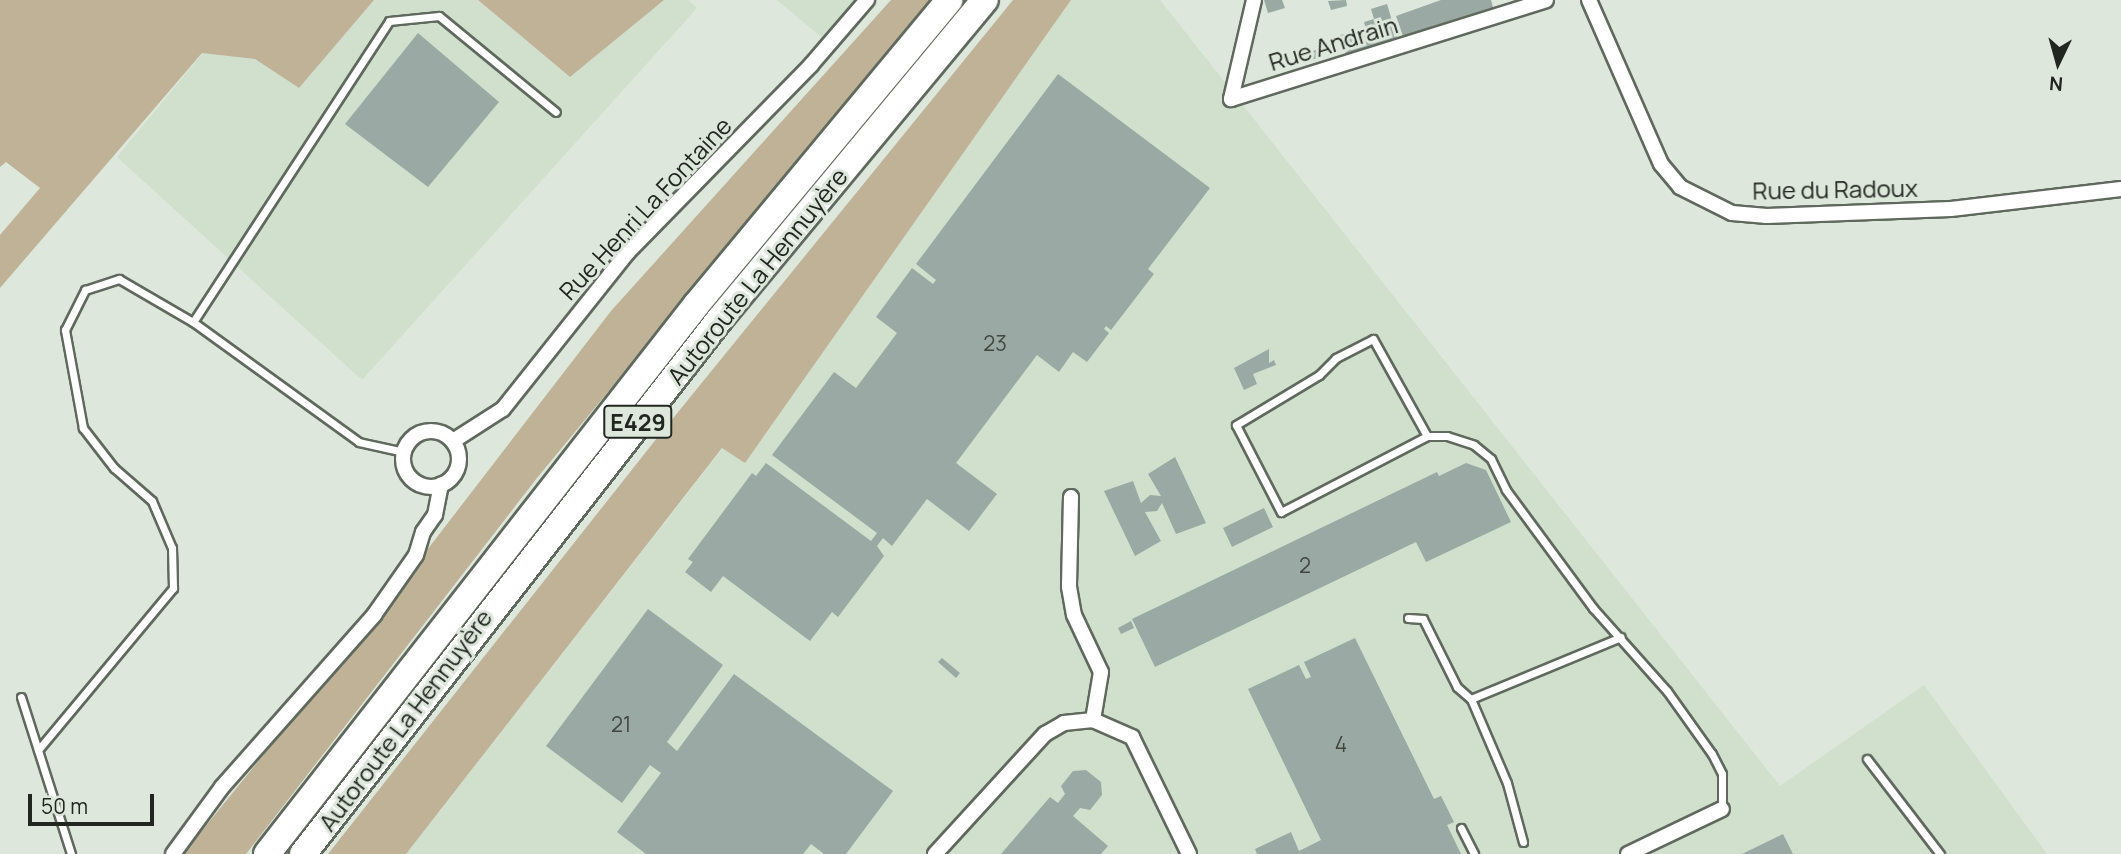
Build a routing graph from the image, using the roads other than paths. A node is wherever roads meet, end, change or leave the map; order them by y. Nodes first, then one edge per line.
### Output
1 (867, 0) edge
2 (949, 0) edge
3 (985, 0) edge
4 (1254, 0) edge
5 (1546, 0) edge
6 (1589, 0) edge
7 (556, 112) dead end
8 (2121, 189) edge
9 (193, 322) junction
10 (1427, 436) junction
11 (453, 441) junction
12 (404, 452) junction
13 (441, 485) junction
14 (1071, 497) dead end
15 (1408, 618) dead end
16 (1621, 637) junction
17 (21, 697) dead end
18 (1471, 699) junction
19 (1093, 720) junction
20 (38, 750) junction
21 (1867, 758) dead end
22 (1722, 809) joint
23 (1461, 828) dead end
24 (1523, 842) dead end
25 (71, 854) edge
26 (173, 854) edge
27 (267, 854) edge
28 (303, 854) edge
29 (935, 854) edge
30 (1189, 854) edge
31 (1474, 854) edge
32 (1628, 854) edge
33 (1940, 854) edge

1 - 11 street, Rue Henri La Fontaine
2 - 27 highway, Autoroute La Hennuyère / E429
3 - 28 highway, Autoroute La Hennuyère / E429
4 - 5 street, Rue Andrain
6 - 8 street, Rue du Radoux
7 - 9 lane
9 - 12 lane
9 - 20 lane
10 - 10 lane
10 - 16 lane
11 - 12 street
11 - 13 street
12 - 13 street
13 - 26 street
14 - 19 street
15 - 18 lane
16 - 18 lane
16 - 22 lane
17 - 20 lane
18 - 24 lane
19 - 29 street
19 - 30 street
20 - 25 lane
21 - 33 lane
22 - 32 street
23 - 31 lane

